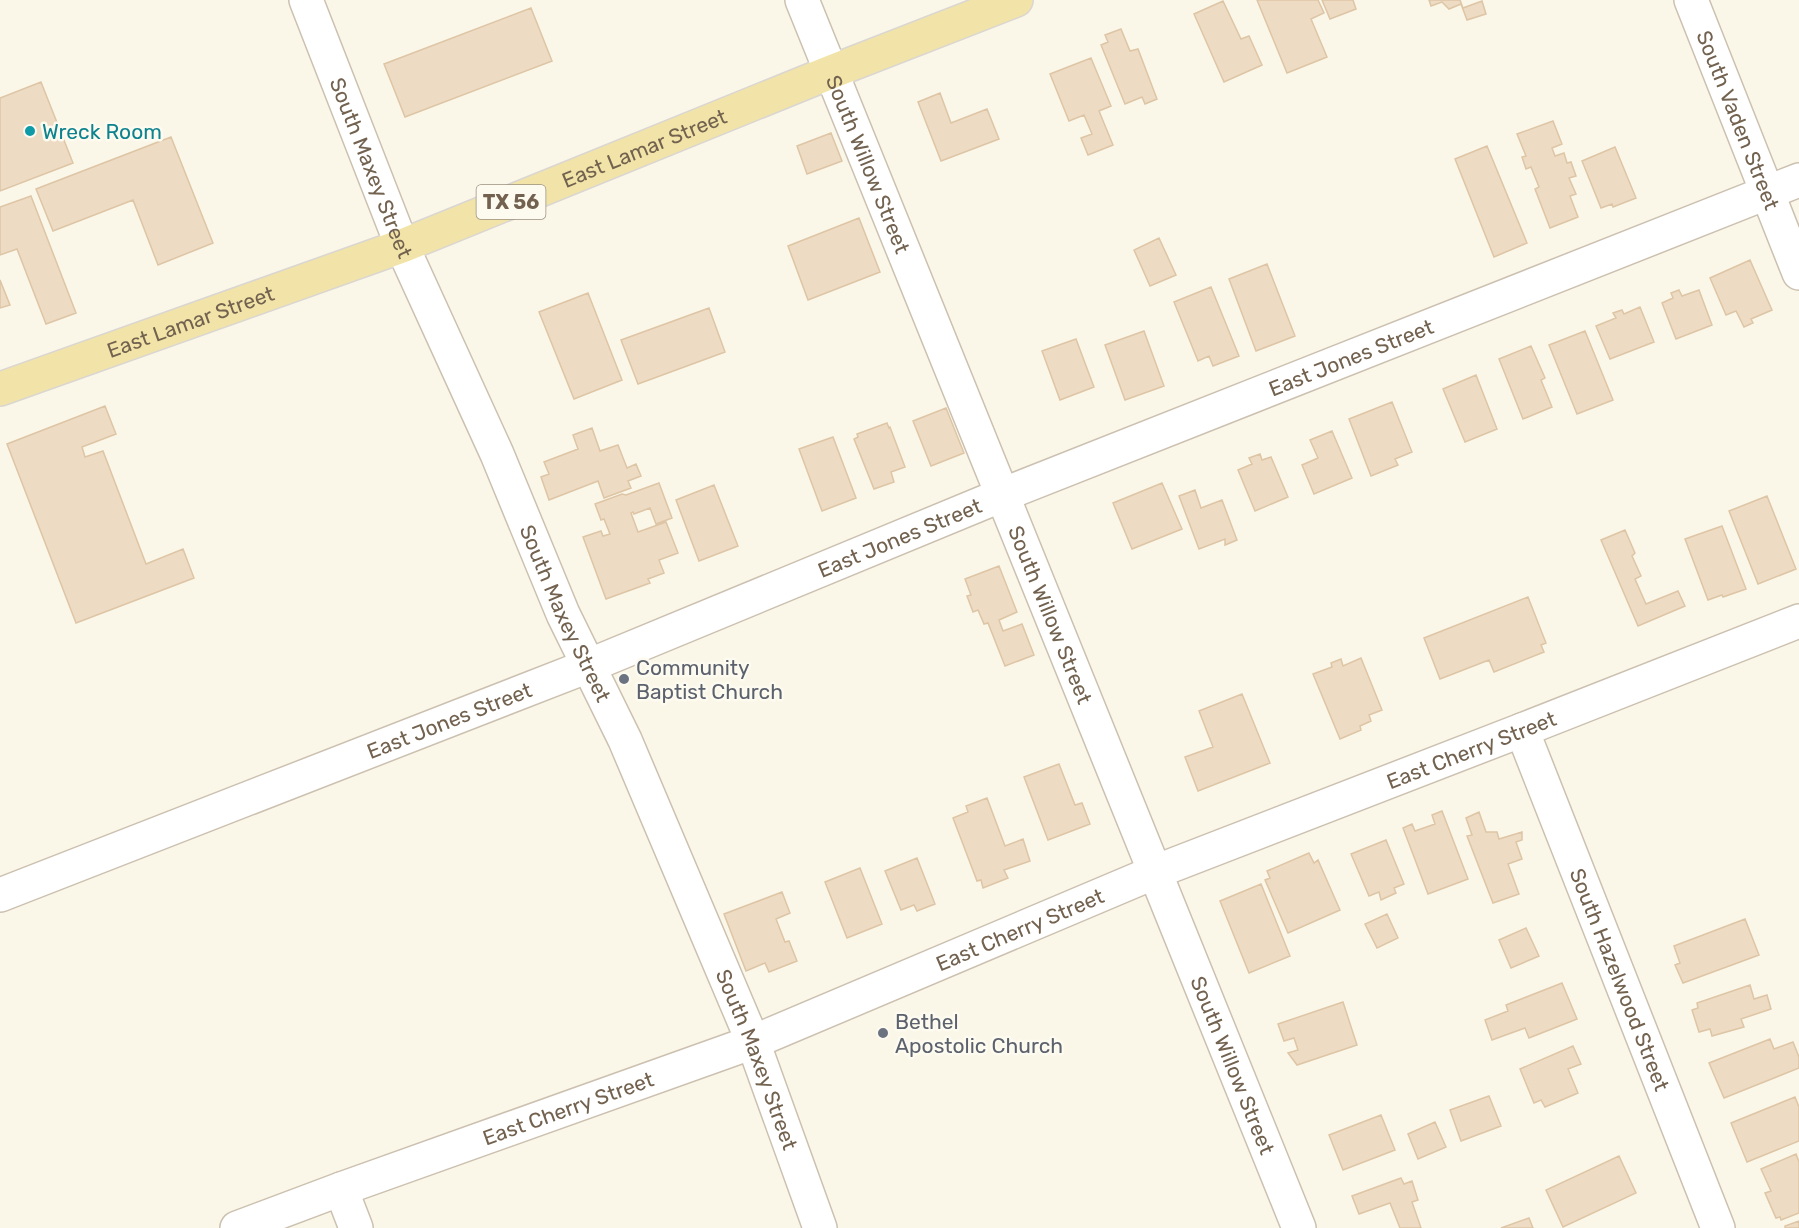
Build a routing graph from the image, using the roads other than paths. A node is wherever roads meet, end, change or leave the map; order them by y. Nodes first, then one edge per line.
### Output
1 (306, 0) edge
2 (802, 0) edge
3 (1016, 0) edge
4 (1691, 0) edge
5 (831, 72) junction
6 (1799, 180) edge
7 (1767, 193) junction
8 (402, 246) junction
9 (1799, 273) edge
10 (0, 389) edge
11 (1002, 495) junction
12 (1799, 621) edge
13 (588, 666) junction
14 (1522, 730) junction
15 (1155, 872) junction
16 (0, 896) edge
17 (753, 1042) junction
18 (341, 1189) junction
19 (237, 1228) edge
20 (356, 1228) edge
21 (820, 1228) edge
22 (1299, 1228) edge
23 (1718, 1228) edge

1 - 8 street, South Maxey Street
2 - 5 street, South Willow Street
3 - 5 main road, East Lamar Street / TX 56
4 - 7 street, South Vaden Street
5 - 8 main road, East Lamar Street / TX 56
5 - 11 street, South Willow Street
6 - 7 street, East Jones Street
7 - 9 street, South Vaden Street
7 - 11 street, East Jones Street
8 - 10 main road, East Lamar Street / TX 56
8 - 13 street, South Maxey Street
11 - 13 street, East Jones Street
11 - 15 street, South Willow Street
12 - 14 street, East Cherry Street
13 - 16 street, East Jones Street
13 - 17 street, South Maxey Street
14 - 15 street, East Cherry Street
14 - 23 street, South Hazelwood Street
15 - 17 street, East Cherry Street
15 - 22 street, South Willow Street
17 - 18 street, East Cherry Street
17 - 21 street, South Maxey Street
18 - 19 street, East Cherry Street
18 - 20 street

